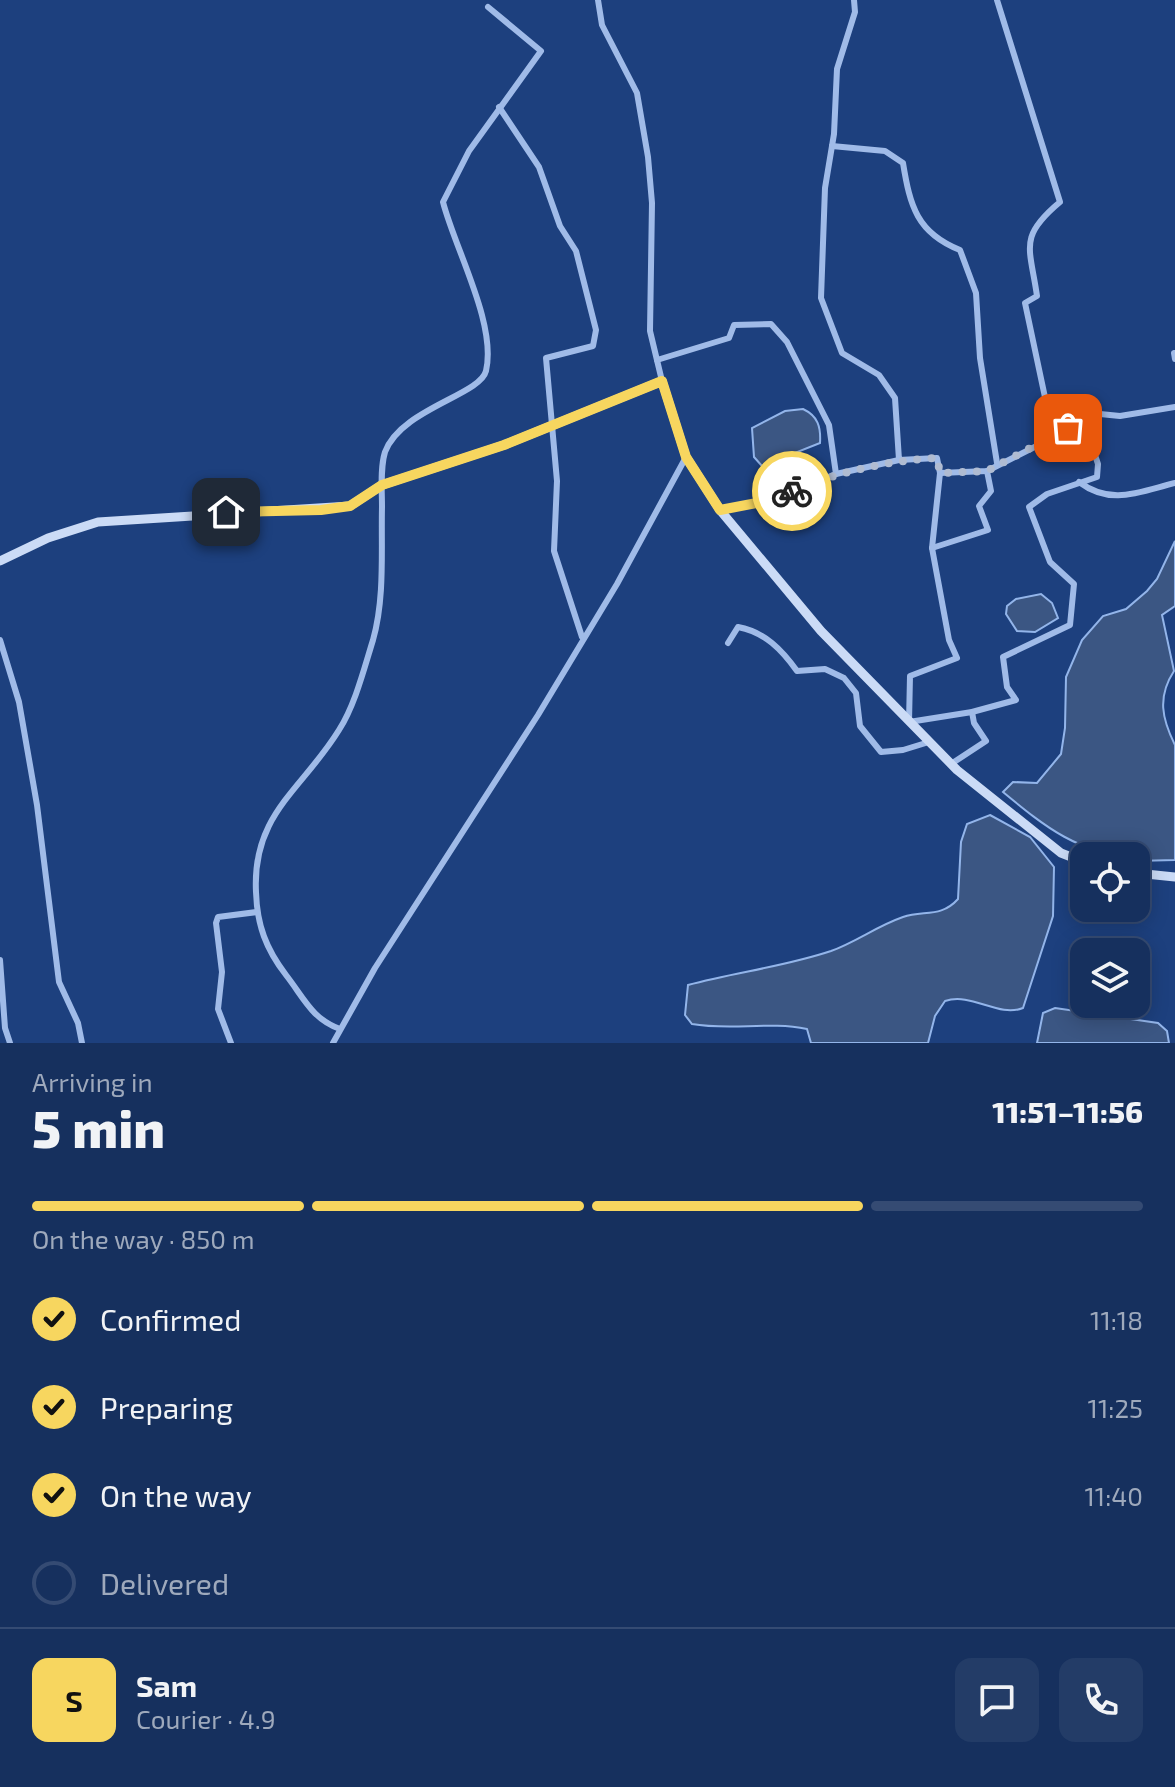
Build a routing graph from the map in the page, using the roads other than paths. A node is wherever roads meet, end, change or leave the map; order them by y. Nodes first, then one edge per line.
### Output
1 (598, 0) edge
2 (854, 0) edge
3 (997, 0) edge
4 (488, 7) dead end
5 (499, 107) junction
6 (832, 146) junction
7 (1174, 353) edge
8 (1175, 359) edge
9 (657, 360) junction
10 (662, 381) junction
11 (1175, 407) edge
12 (1083, 420) junction
13 (552, 424) junction
14 (1053, 435) junction
15 (686, 457) junction
16 (899, 460) junction
17 (997, 463) junction
18 (987, 471) junction
19 (940, 473) junction
20 (836, 474) junction
21 (1079, 482) junction
22 (1175, 483) edge
23 (382, 485) junction
24 (720, 510) junction
25 (932, 548) junction
26 (0, 561) edge
27 (582, 637) junction
28 (0, 640) edge
29 (728, 643) dead end
30 (972, 712) junction
31 (909, 722) junction
32 (929, 742) junction
33 (951, 764) junction
34 (1070, 857) edge
35 (1150, 874) edge
36 (1175, 877) edge
37 (257, 912) junction
38 (0, 960) edge
39 (340, 1029) junction
40 (10, 1043) edge
41 (82, 1043) edge
42 (231, 1043) edge
43 (333, 1043) edge

1 - 9 street
2 - 6 street
3 - 14 street
4 - 5 street
5 - 13 street
5 - 23 street
6 - 16 street
6 - 17 street
7 - 8 street
9 - 10 street
9 - 20 street
10 - 13 main road
10 - 15 main road
11 - 12 street
12 - 14 street
12 - 21 street
13 - 23 main road
13 - 27 street
14 - 17 street
15 - 24 main road
15 - 27 street
16 - 19 street
16 - 20 street
17 - 18 street
18 - 19 street
18 - 25 street
19 - 25 street
20 - 24 street
21 - 22 street
21 - 30 street
23 - 26 main road
23 - 37 street
24 - 31 main road
25 - 31 street
27 - 39 street
28 - 41 street
29 - 32 street
30 - 31 street
30 - 33 street
31 - 32 main road
32 - 33 main road
33 - 34 main road
35 - 36 main road
37 - 39 street
37 - 42 street
38 - 40 street
39 - 43 street

